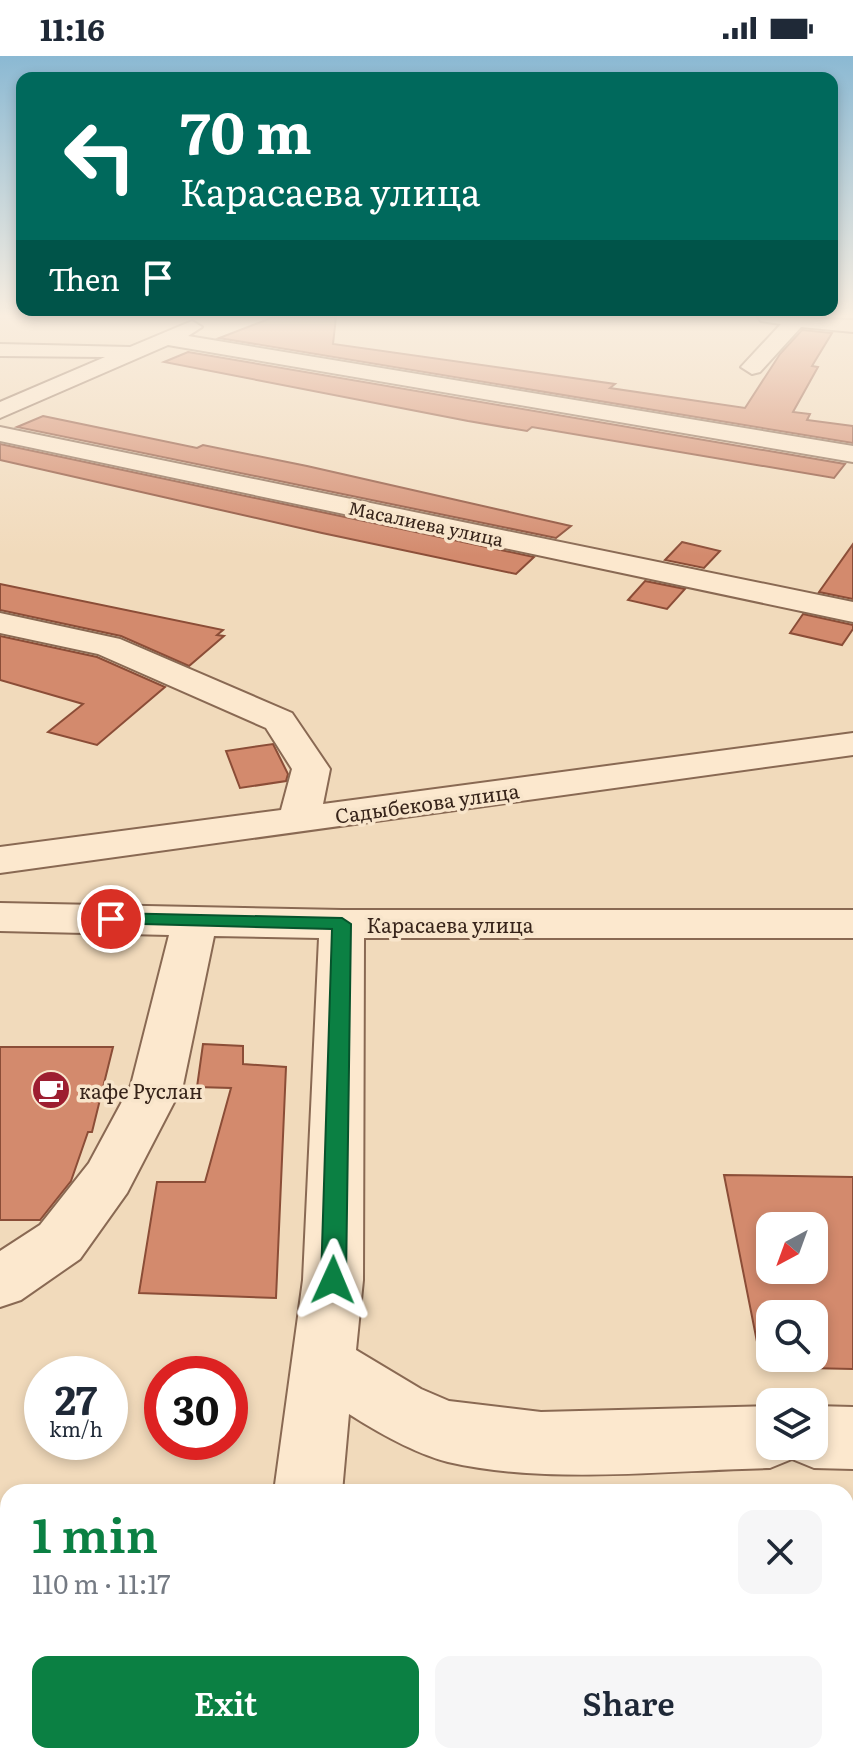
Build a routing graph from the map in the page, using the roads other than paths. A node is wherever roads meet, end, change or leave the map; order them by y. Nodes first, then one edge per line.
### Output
1 (33, 397) edge
2 (511, 397) edge
3 (0, 411) edge
4 (0, 434) edge
5 (853, 454) edge
6 (853, 612) edge
7 (0, 623) edge
8 (853, 744) edge
9 (299, 820) junction
10 (0, 860) edge
11 (0, 917) edge
12 (195, 920) junction
13 (342, 924) junction
14 (853, 924) edge
15 (0, 1282) edge
16 (324, 1364) junction
17 (756, 1437) edge
18 (828, 1437) edge
19 (853, 1438) edge
20 (309, 1484) edge

1 - 3 street
2 - 5 street
4 - 6 street, Масалиева улица
7 - 9 street
8 - 9 street, Садыбекова улица
9 - 10 street, Садыбекова улица
11 - 12 street, Карасаева улица
12 - 13 street, Карасаева улица
12 - 15 street
13 - 14 street, Карасаева улица
13 - 16 street
16 - 17 street
16 - 20 street
18 - 19 street

